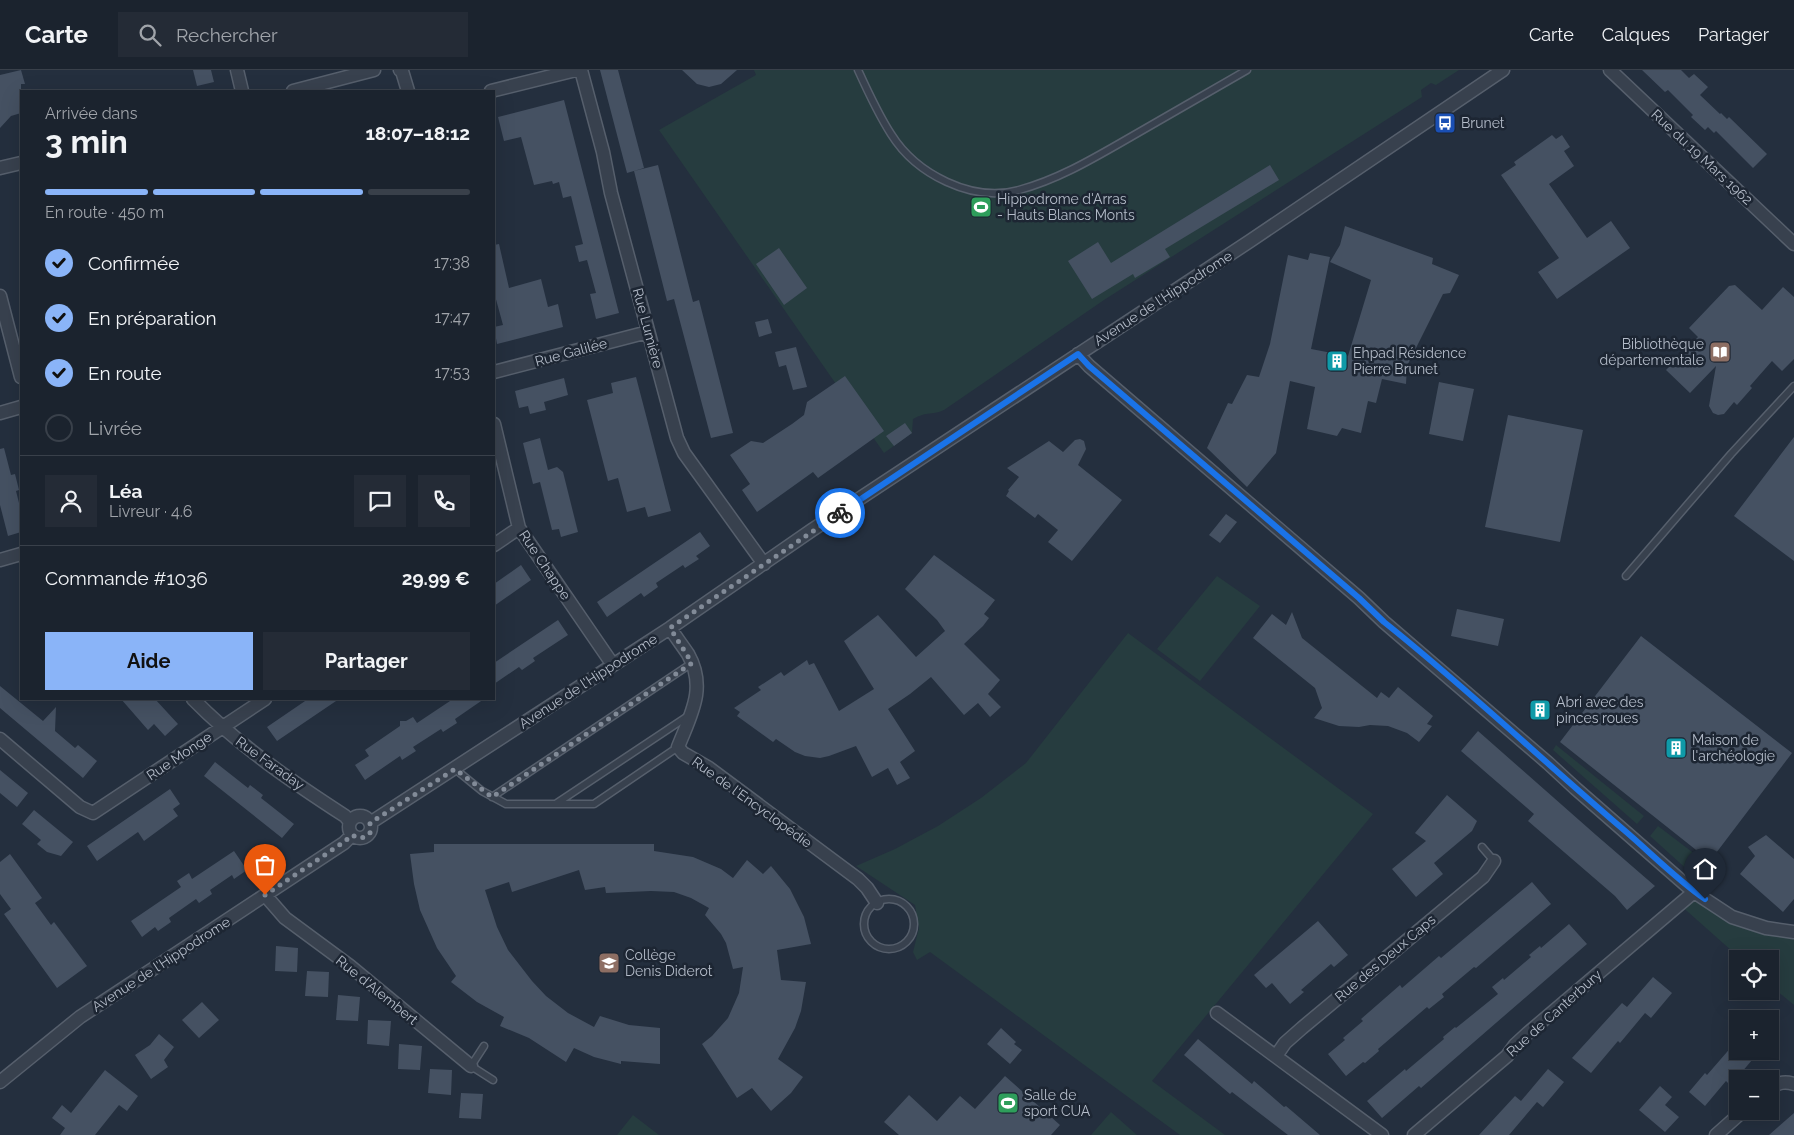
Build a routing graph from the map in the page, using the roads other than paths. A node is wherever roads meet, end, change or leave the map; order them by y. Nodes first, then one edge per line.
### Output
1 (237, 70) edge
2 (374, 70) edge
3 (400, 70) edge
4 (576, 70) edge
5 (580, 70) edge
6 (858, 70) edge
7 (1247, 70) edge
8 (1503, 70) edge
9 (1610, 70) edge
10 (242, 90) edge
11 (297, 90) edge
12 (408, 90) edge
13 (495, 90) edge
14 (20, 163) edge
15 (0, 168) edge
16 (1794, 244) edge
17 (0, 296) edge
18 (648, 332) junction
19 (1078, 354) junction
20 (495, 372) edge
21 (20, 373) edge
22 (1794, 386) edge
23 (20, 407) edge
24 (0, 413) edge
25 (495, 428) edge
26 (519, 528) junction
27 (495, 544) edge
28 (20, 554) edge
29 (0, 560) edge
30 (764, 564) junction
31 (1626, 576) dead end
32 (670, 628) junction
33 (692, 663) junction
34 (613, 665) junction
35 (194, 700) edge
36 (263, 700) edge
37 (692, 713) junction
38 (222, 727) junction
39 (0, 739) edge
40 (678, 747) junction
41 (455, 769) junction
42 (492, 797) junction
43 (556, 804) junction
44 (350, 822) junction
45 (370, 823) junction
46 (352, 835) junction
47 (1482, 847) dead end
48 (1494, 860) joint
49 (1694, 892) junction
50 (265, 895) junction
51 (877, 903) junction
52 (1794, 932) edge
53 (1217, 1014) dead end
54 (484, 1046) dead end
55 (1276, 1056) junction
56 (471, 1066) junction
57 (493, 1080) dead end
58 (0, 1082) edge
59 (1779, 1083) edge
60 (1794, 1084) edge
61 (1734, 1120) edge
62 (1382, 1135) edge
63 (1414, 1135) edge
64 (1716, 1135) edge

1 - 10 street
2 - 11 street
3 - 12 street
4 - 13 street
5 - 18 street, Rue Lumière
6 - 7 lane
8 - 19 street, Avenue de l'Hippodrome
9 - 16 street, Rue du 19 Mars 1962
14 - 15 street
17 - 21 street
18 - 20 street, Rue Galilée
18 - 30 street, Rue Lumière
19 - 30 street, Avenue de l'Hippodrome
19 - 49 street
22 - 31 lane
23 - 24 street
25 - 26 street, Rue Chappe
26 - 27 street
26 - 34 street, Rue Chappe
28 - 29 street
30 - 32 street, Avenue de l'Hippodrome
32 - 33 street, Rue de l'Encyclopédie
32 - 34 street, Avenue de l'Hippodrome
33 - 37 street, Rue de l'Encyclopédie
33 - 42 lane
34 - 41 street, Avenue de l'Hippodrome
35 - 38 street, Rue Faraday
36 - 38 street, Rue Monge
37 - 40 street, Rue de l'Encyclopédie
37 - 43 lane
38 - 39 street, Rue Monge
38 - 44 street, Rue Faraday
40 - 43 lane
40 - 51 street, Rue de l'Encyclopédie
41 - 42 lane
41 - 45 street, Avenue de l'Hippodrome
42 - 43 lane
44 - 45 street
44 - 46 street
45 - 46 street
46 - 50 street, Avenue de l'Hippodrome
47 - 48 lane
48 - 55 street, Rue des Deux Caps
49 - 52 street
49 - 63 street, Rue de Canterbury
50 - 56 street, Rue d'Alembert
50 - 58 street, Avenue de l'Hippodrome
51 - 51 lane
53 - 55 street
54 - 56 lane
55 - 62 street
56 - 57 lane, Rue d'Alembert
59 - 60 street
61 - 64 street

